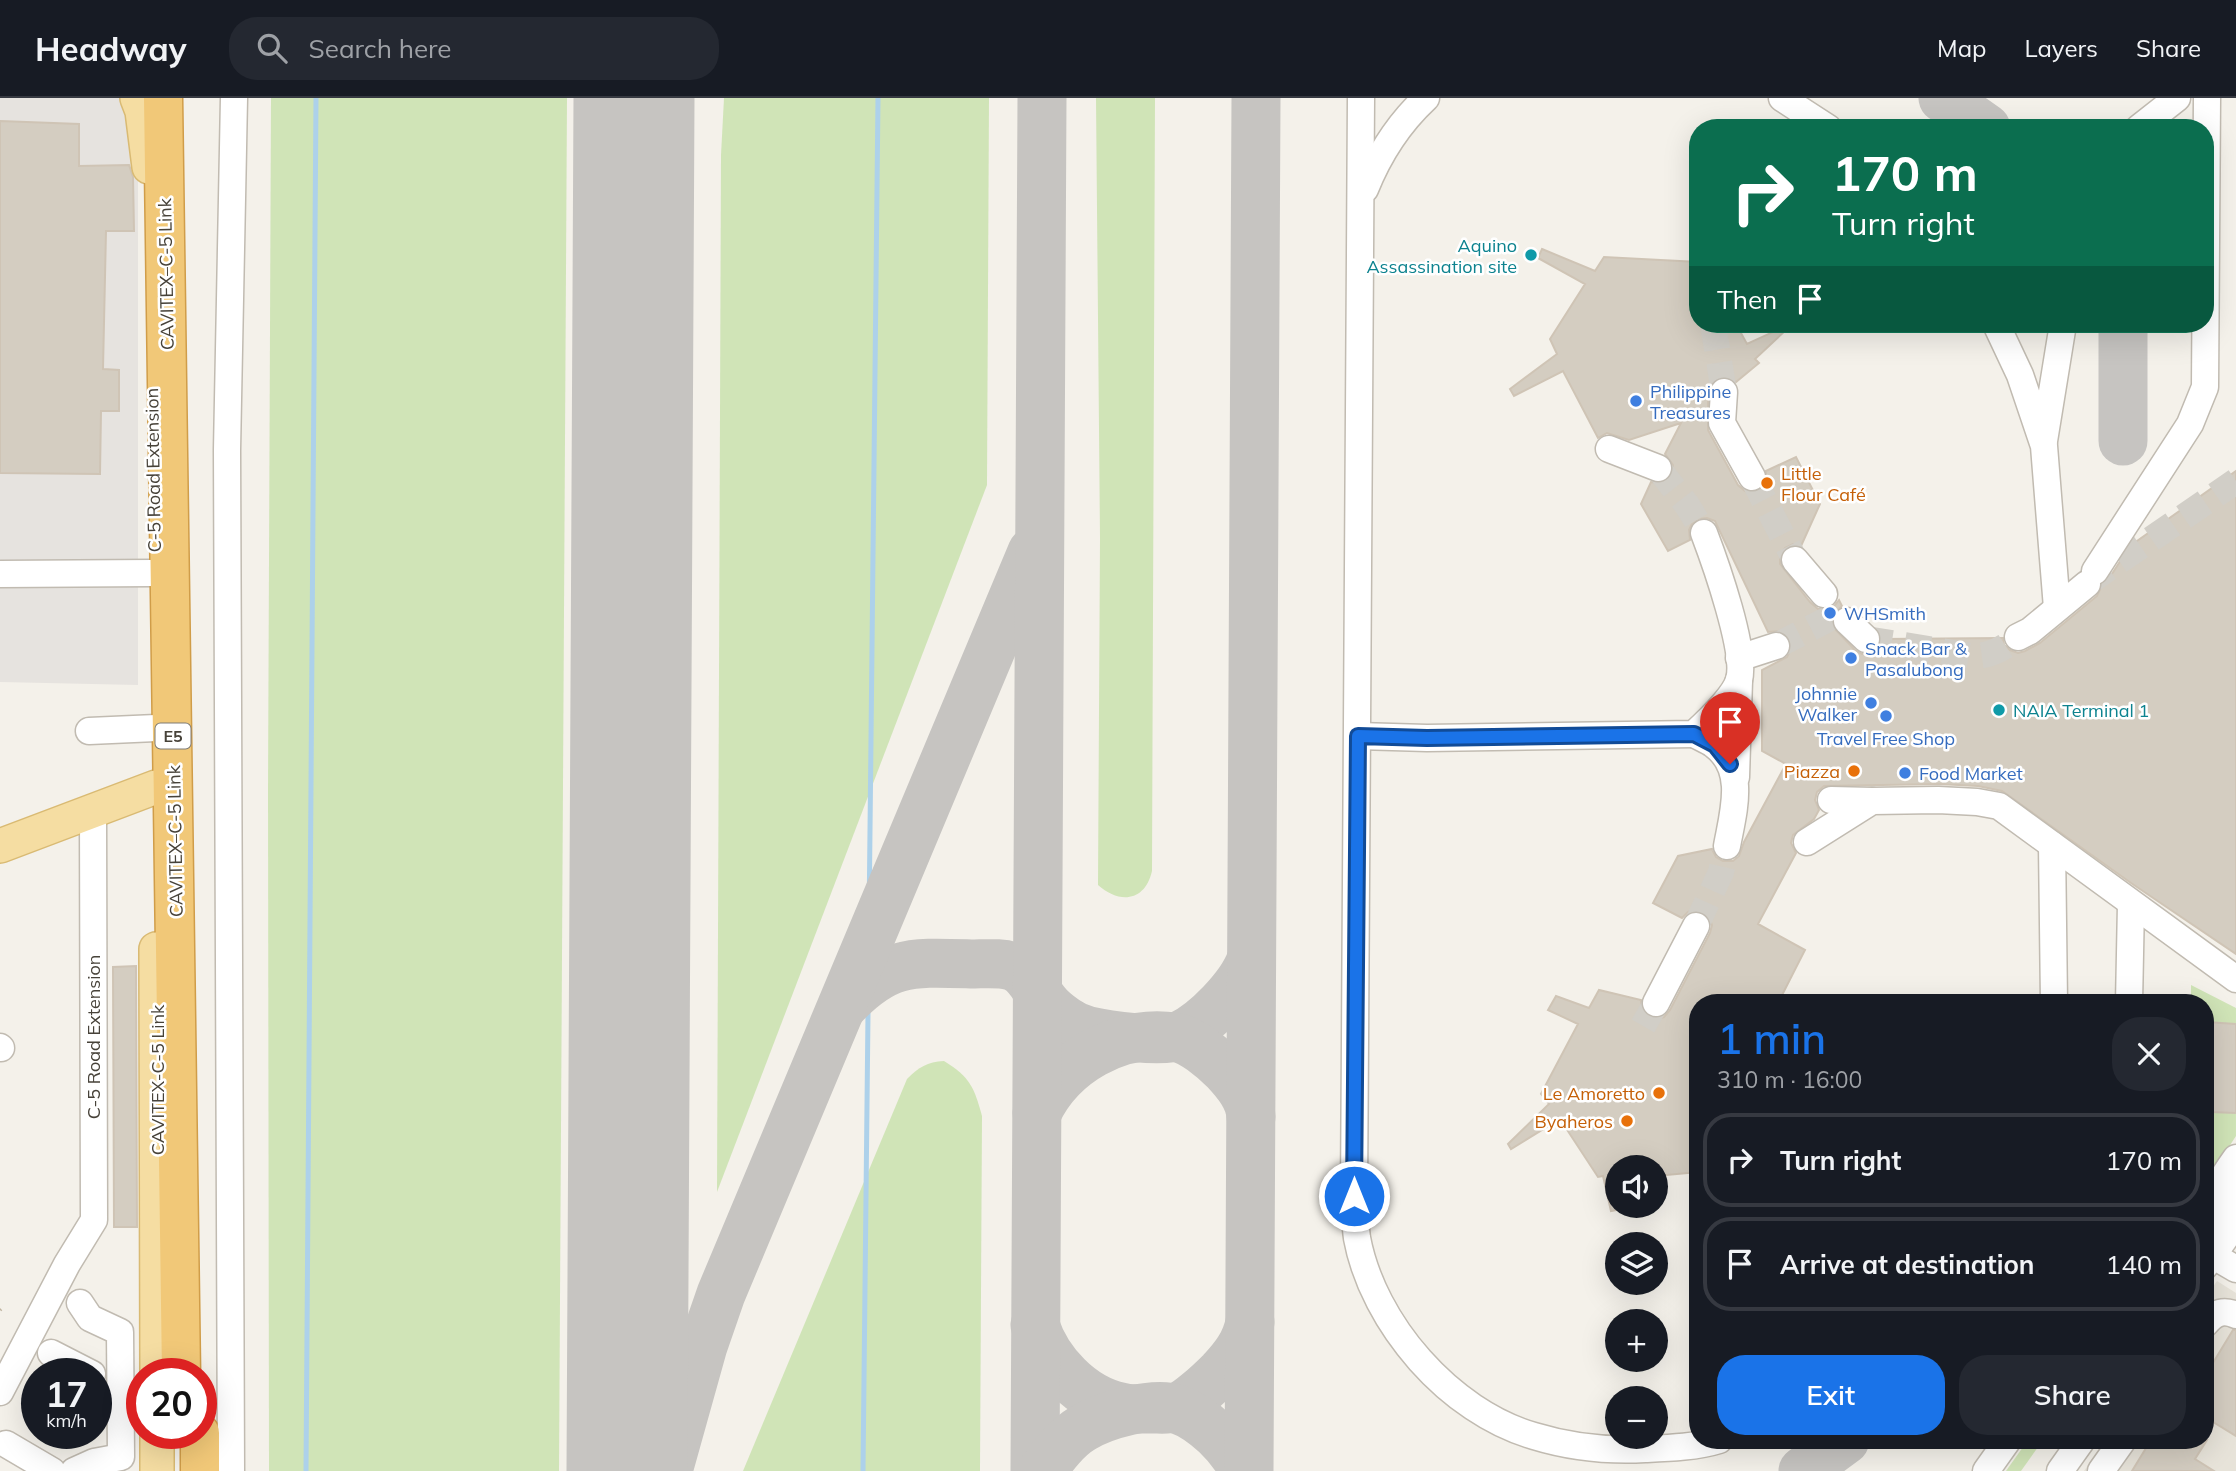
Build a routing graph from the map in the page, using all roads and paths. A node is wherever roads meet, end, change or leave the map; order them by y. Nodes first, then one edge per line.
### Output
1 (114, 98) edge
2 (137, 98) edge
3 (163, 98) edge
4 (189, 98) edge
5 (234, 98) edge
6 (1361, 98) edge
7 (1426, 98) edge
8 (1782, 98) edge
9 (2176, 98) edge
10 (2207, 98) edge
11 (1814, 119) edge
12 (2150, 119) edge
13 (2207, 119) edge
14 (149, 153) junction
15 (1361, 197) junction
16 (2000, 333) edge
17 (2062, 333) edge
18 (2205, 333) edge
19 (1724, 392) tunnel mouth
20 (2044, 446) junction
21 (1609, 449) dead end
22 (1658, 468) tunnel mouth
23 (1752, 477) tunnel mouth
24 (1704, 533) tunnel mouth
25 (1794, 560) tunnel mouth
26 (154, 573) junction
27 (0, 574) edge
28 (1824, 594) dead end
29 (2057, 608) junction
30 (2018, 637) tunnel mouth
31 (1776, 646) tunnel mouth
32 (1739, 669) junction
33 (156, 728) junction
34 (89, 730) dead end
35 (1694, 734) junction
36 (1358, 736) junction
37 (1736, 778) junction
38 (156, 787) junction
39 (1831, 800) dead end
40 (1872, 801) junction
41 (93, 811) junction
42 (1807, 842) dead end
43 (2052, 845) junction
44 (0, 846) edge
45 (1727, 846) tunnel mouth
46 (2131, 904) junction
47 (1696, 926) tunnel mouth
48 (2236, 979) edge
49 (2054, 994) edge
50 (2129, 994) edge
51 (1656, 1003) tunnel mouth
52 (2236, 1158) edge
53 (2214, 1191) edge
54 (2226, 1212) edge
55 (2214, 1238) edge
56 (2214, 1257) edge
57 (2236, 1269) edge
58 (80, 1303) dead end
59 (2214, 1315) edge
60 (2236, 1315) edge
61 (51, 1353) dead end
62 (61, 1358) edge
63 (157, 1358) edge
64 (181, 1358) edge
65 (200, 1358) edge
66 (112, 1387) edge
67 (0, 1392) edge
68 (126, 1397) junction
69 (6, 1444) dead end
70 (1689, 1444) edge
71 (166, 1449) edge
72 (200, 1449) edge
73 (2002, 1449) edge
74 (2056, 1449) edge
75 (2076, 1449) edge
76 (2117, 1449) edge
77 (1604, 1460) edge
78 (52, 1471) edge
79 (74, 1471) edge
80 (181, 1471) edge
81 (200, 1471) edge
82 (231, 1471) edge
83 (1986, 1471) edge
84 (2040, 1471) edge
85 (2060, 1471) edge
86 (2101, 1471) edge

1 - 14 main road
2 - 14 main road, C-5 Road Extension
3 - 64 highway, CAVITEX–C-5 Link / E5
4 - 65 highway, CAVITEX–C-5 Link / E5
5 - 82 street
6 - 15 street
7 - 15 street
8 - 11 street
9 - 12 street
10 - 13 street
14 - 26 main road, C-5 Road Extension
15 - 36 street
16 - 20 street
17 - 20 street
18 - 29 street
19 - 23 street
20 - 29 street
21 - 22 street
24 - 32 street
25 - 28 street
26 - 27 street
26 - 33 main road, C-5 Road Extension
29 - 30 street
31 - 32 street
32 - 35 street
32 - 37 street
33 - 34 street
33 - 38 main road, C-5 Road Extension
35 - 36 street
35 - 37 street
36 - 77 street
37 - 45 street
38 - 41 main road
38 - 63 main road, CAVITEX-C-5 Link
39 - 40 street
40 - 42 street
40 - 43 street
41 - 44 main road
41 - 67 street, C-5 Road Extension
43 - 46 street
43 - 49 street
46 - 48 street
46 - 50 street
47 - 51 street
52 - 53 street
54 - 55 street
56 - 57 street
58 - 68 street
59 - 60 street
61 - 62 street
66 - 68 street
68 - 79 street
69 - 78 street
70 - 77 street
71 - 80 highway
72 - 81 highway
73 - 83 street
74 - 84 street
75 - 85 street
76 - 86 street

